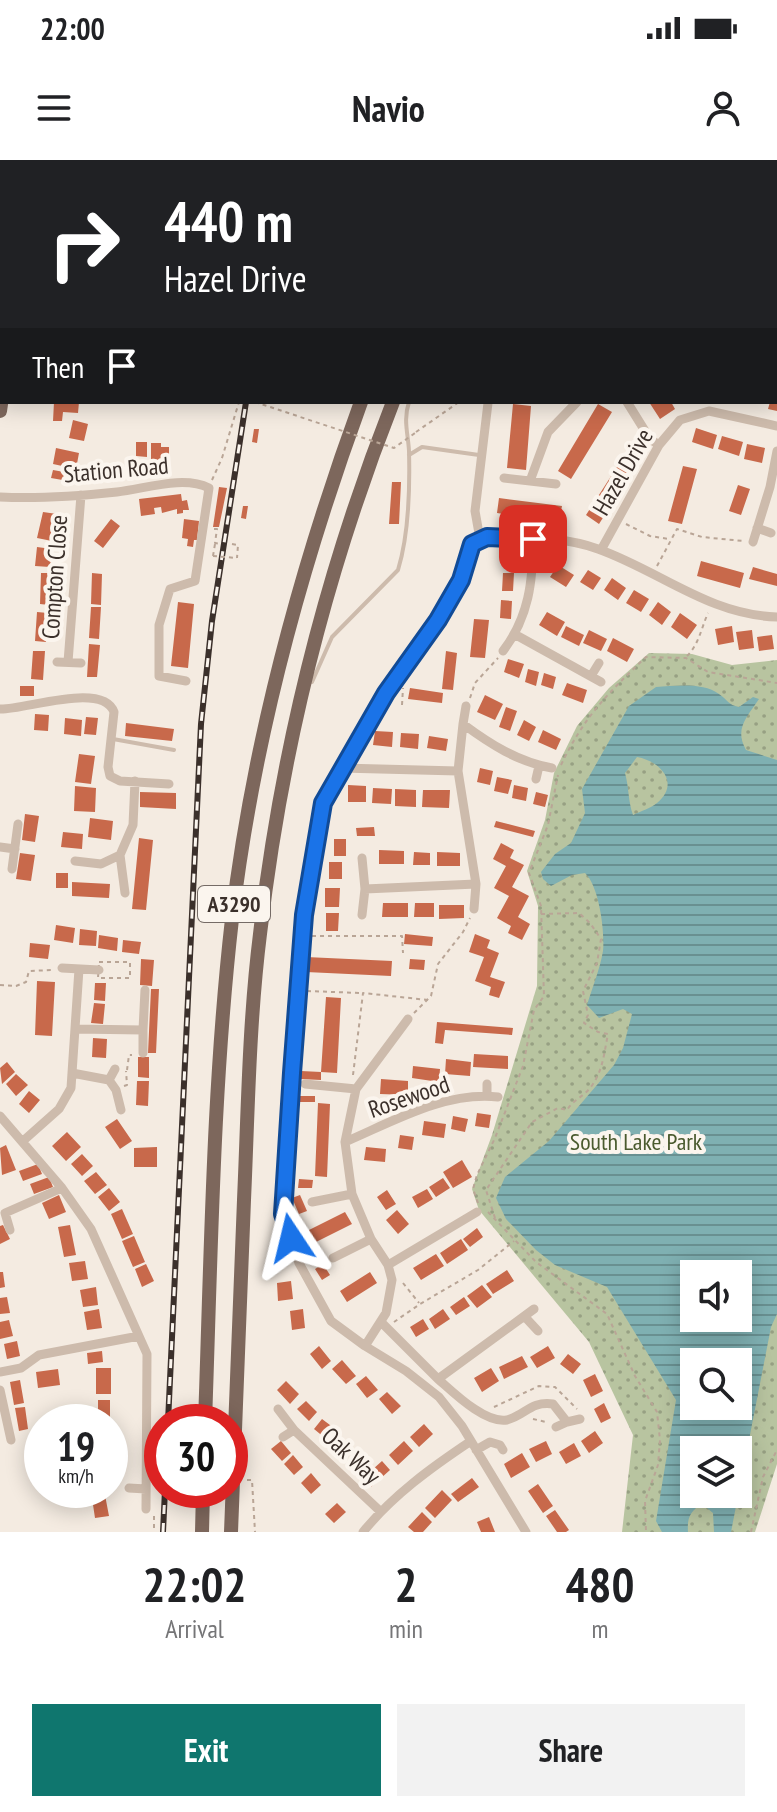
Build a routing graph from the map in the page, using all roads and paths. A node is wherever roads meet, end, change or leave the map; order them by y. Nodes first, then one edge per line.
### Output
1 (238, 404) edge
2 (261, 404) edge
3 (360, 404) edge
4 (392, 404) edge
5 (409, 404) edge
6 (456, 404) edge
7 (488, 404) edge
8 (575, 404) edge
9 (628, 404) edge
10 (777, 426) edge
11 (659, 445) junction
12 (777, 451) edge
13 (409, 455) junction
14 (482, 455) junction
15 (504, 478) dead end
16 (530, 481) junction
17 (556, 484) dead end
18 (209, 488) junction
19 (81, 495) junction
20 (0, 497) edge
21 (618, 520) junction
22 (757, 528) junction
23 (771, 533) dead end
24 (480, 539) junction
25 (533, 539) junction
26 (670, 539) junction
27 (753, 542) joint
28 (215, 543) dead end
29 (232, 544) dead end
30 (601, 550) junction
31 (653, 575) junction
32 (712, 605) junction
33 (777, 617) edge
34 (516, 635) junction
35 (503, 651) joint
36 (686, 658) junction
37 (81, 663) dead end
38 (599, 663) dead end
39 (591, 676) junction
40 (186, 681) dead end
41 (601, 682) dead end
42 (777, 683) edge
43 (466, 706) joint
44 (0, 709) edge
45 (299, 712) junction
46 (463, 724) junction
47 (111, 739) junction
48 (174, 750) dead end
49 (539, 766) junction
50 (341, 768) junction
51 (552, 768) dead end
52 (458, 771) junction
53 (536, 779) dead end
54 (135, 781) junction
55 (169, 784) dead end
56 (18, 824) dead end
57 (0, 847) edge
58 (15, 849) junction
59 (120, 855) junction
60 (362, 858) dead end
61 (75, 861) dead end
62 (12, 869) dead end
63 (476, 884) junction
64 (365, 889) junction
65 (125, 893) dead end
66 (474, 909) joint
67 (541, 914) junction
68 (362, 915) dead end
69 (302, 936) junction
70 (403, 953) dead end
71 (62, 968) joint
72 (79, 969) junction
73 (99, 970) junction
74 (0, 985) edge
75 (145, 990) dead end
76 (298, 991) junction
77 (363, 993) junction
78 (428, 1000) junction
79 (408, 1019) joint
80 (76, 1029) junction
81 (143, 1030) junction
82 (143, 1053) joint
83 (115, 1069) joint
84 (127, 1071) junction
85 (72, 1073) junction
86 (109, 1080) junction
87 (305, 1084) dead end
88 (487, 1084) dead end
89 (354, 1089) junction
90 (116, 1090) junction
91 (487, 1096) junction
92 (498, 1097) dead end
93 (121, 1110) dead end
94 (0, 1116) edge
95 (23, 1141) junction
96 (345, 1142) junction
97 (62, 1188) junction
98 (352, 1194) junction
99 (312, 1202) dead end
100 (461, 1208) dead end
101 (3, 1209) edge
102 (477, 1211) junction
103 (496, 1219) junction
104 (10, 1230) dead end
105 (371, 1239) junction
106 (515, 1240) junction
107 (333, 1258) dead end
108 (388, 1265) junction
109 (420, 1304) junction
110 (534, 1309) dead end
111 (525, 1317) junction
112 (385, 1326) junction
113 (538, 1331) dead end
114 (139, 1336) junction
115 (365, 1346) junction
116 (0, 1372) edge
117 (438, 1379) junction
118 (0, 1390) edge
119 (149, 1404) edge
120 (206, 1404) edge
121 (278, 1409) dead end
122 (2, 1414) edge
123 (580, 1419) dead end
124 (567, 1422) junction
125 (523, 1423) dead end
126 (556, 1427) joint
127 (294, 1430) junction
128 (283, 1437) dead end
129 (11, 1440) dead end
130 (473, 1446) junction
131 (503, 1450) dead end
132 (777, 1450) edge
133 (248, 1480) edge
134 (144, 1487) edge
135 (129, 1488) dead end
136 (203, 1508) edge
137 (381, 1512) junction
138 (202, 1532) edge
139 (231, 1532) edge
140 (255, 1532) edge
141 (363, 1532) edge
142 (526, 1532) edge
143 (646, 1532) edge
144 (751, 1532) edge

1 - 18 path
2 - 6 path, bridge
3 - 120 main road, A3290
4 - 45 main road, A3290
5 - 13 lane
7 - 14 street
8 - 16 street
9 - 11 street
10 - 11 street, Hazel Drive
11 - 21 street, Hazel Drive
12 - 22 street
13 - 14 lane
13 - 45 lane
14 - 24 street
15 - 16 street
16 - 17 street
18 - 19 street, Station Road
18 - 40 street
19 - 20 street, Station Road
19 - 37 street, Compton Close
21 - 26 path
21 - 30 street, Hazel Drive
22 - 23 street
22 - 27 street
24 - 25 street, Hazel Drive
24 - 50 street
25 - 30 street, Hazel Drive
25 - 34 street
26 - 27 path
26 - 31 path
28 - 29 path, bridge
30 - 31 street, Hazel Drive
31 - 32 street, Hazel Drive
32 - 33 street, Hazel Drive
32 - 36 path
34 - 35 street
34 - 39 street
35 - 43 path
36 - 42 path
36 - 67 path
38 - 39 street
39 - 41 street
43 - 46 street
44 - 47 street
45 - 139 main road, A3290
46 - 49 street
46 - 52 street
47 - 48 lane
47 - 54 street
49 - 51 street
49 - 53 street
50 - 52 street
50 - 69 street
52 - 63 street
54 - 55 street
54 - 59 street
56 - 58 street
57 - 58 street
58 - 62 street
59 - 61 street
59 - 65 street
60 - 64 street
63 - 64 street
63 - 66 street
64 - 68 street
66 - 78 path
67 - 102 path
67 - 103 path
69 - 70 path
69 - 76 street
71 - 72 street
71 - 74 path
72 - 73 street
72 - 80 street
73 - 73 path
75 - 81 street
76 - 77 path
76 - 115 street
77 - 78 path
77 - 89 path
78 - 79 path
79 - 89 street
80 - 81 street
80 - 85 street
81 - 82 street
82 - 84 path
83 - 84 path
83 - 86 street
84 - 90 path
85 - 86 street
85 - 95 street
86 - 90 street
87 - 89 street
88 - 91 street, Rosewood
89 - 96 street
90 - 93 street
91 - 92 street, Rosewood
91 - 96 street, Rosewood
94 - 95 street
95 - 97 street
96 - 98 street
97 - 101 street
97 - 114 street
98 - 99 street
98 - 105 street
100 - 102 street
101 - 104 street
102 - 103 path
102 - 108 street
103 - 106 path
105 - 107 street
105 - 108 street
106 - 109 path
106 - 143 path
108 - 109 path
108 - 112 street
109 - 112 path
110 - 111 street
111 - 113 street
111 - 117 street
112 - 115 street
112 - 117 street
114 - 116 street
114 - 119 street
115 - 130 street
117 - 124 street
118 - 122 street
121 - 127 street, Oak Way
122 - 129 street
123 - 124 street
124 - 126 street
125 - 126 path
127 - 128 street, Oak Way
127 - 137 street, Oak Way
130 - 131 street
130 - 137 street
130 - 142 street
132 - 144 path
133 - 140 path
134 - 135 street
136 - 138 main road
137 - 141 street

